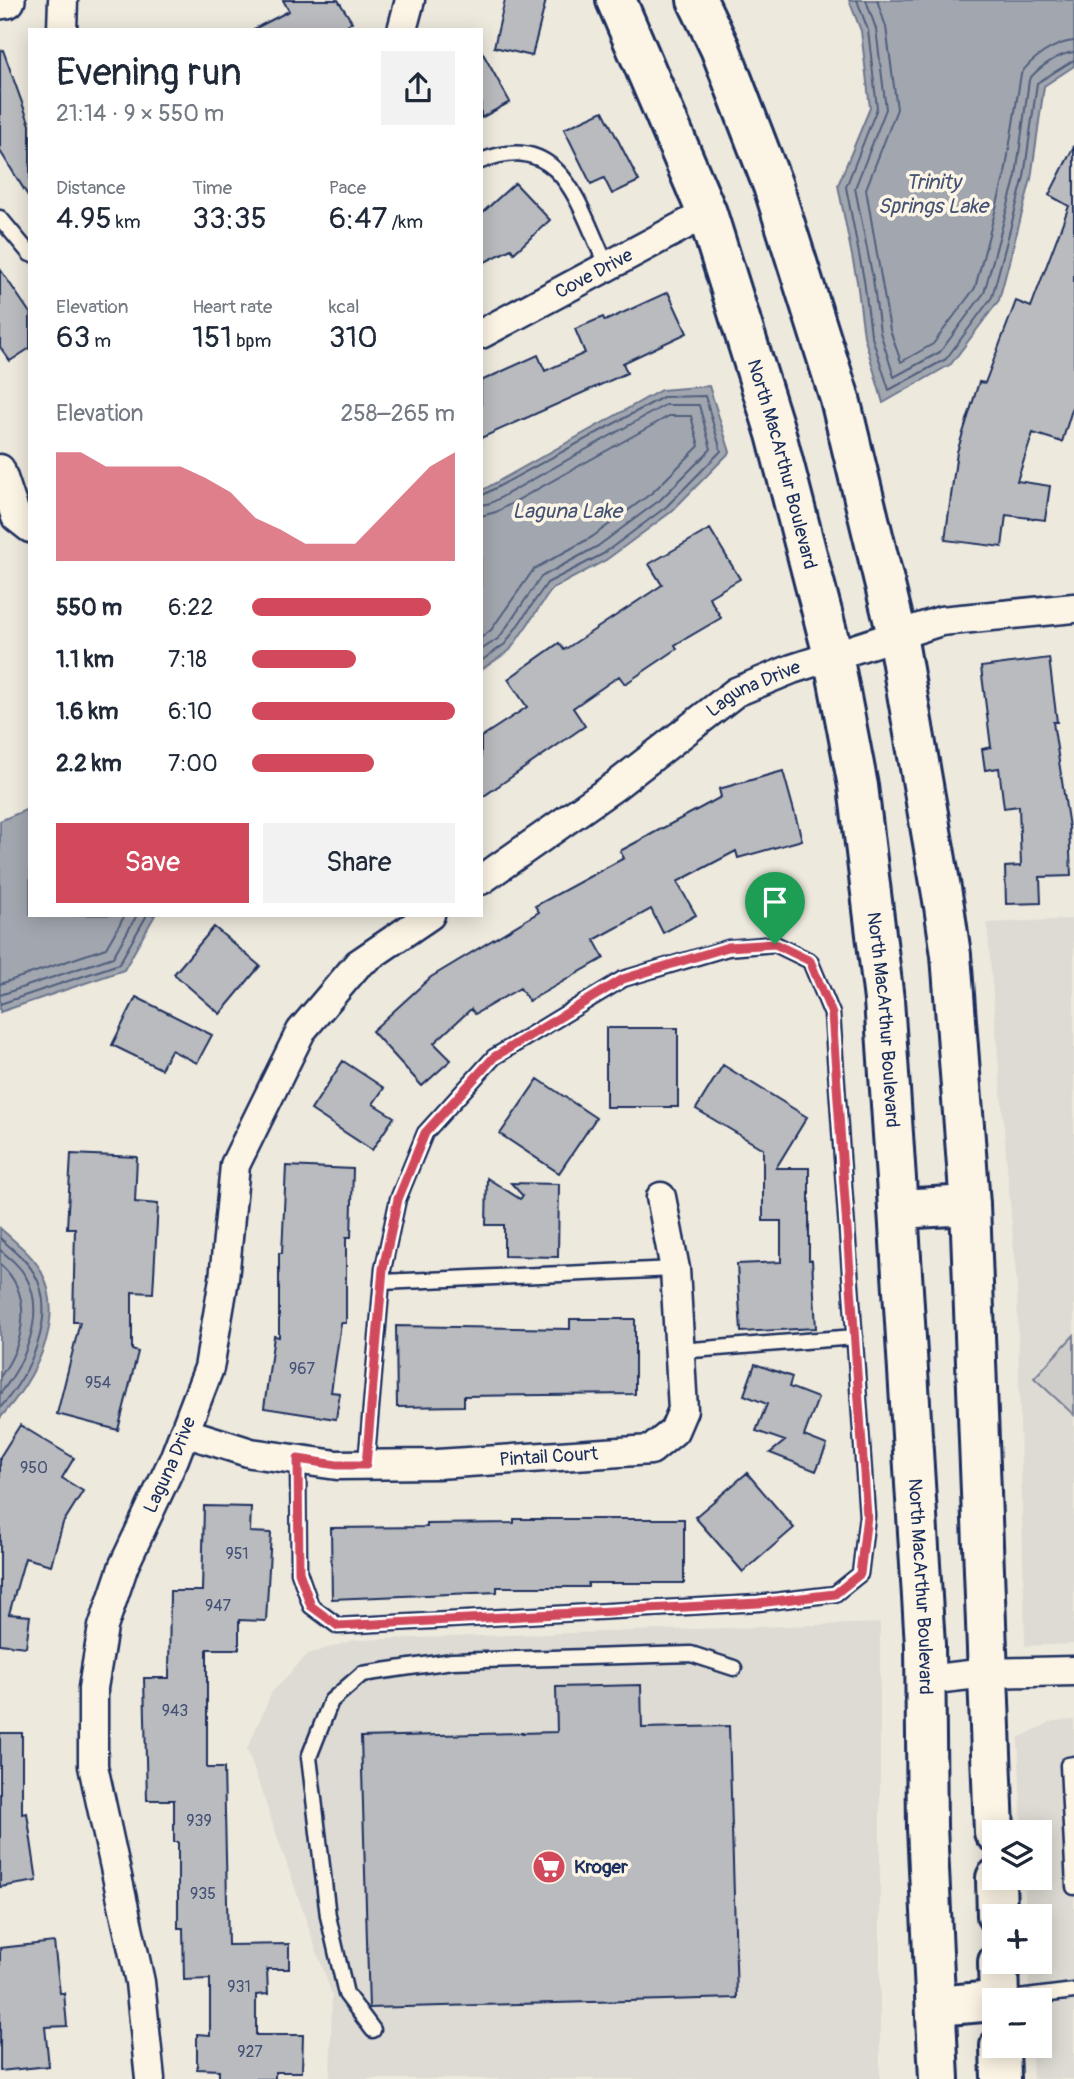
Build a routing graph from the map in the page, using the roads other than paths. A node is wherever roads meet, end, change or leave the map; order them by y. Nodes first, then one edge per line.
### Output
1 (7, 0) edge
2 (63, 0) edge
3 (410, 0) edge
4 (616, 0) edge
5 (697, 0) edge
6 (0, 1) edge
7 (62, 28) edge
8 (403, 28) edge
9 (483, 160) edge
10 (707, 213) junction
11 (0, 218) edge
12 (28, 252) edge
13 (608, 268) junction
14 (483, 333) edge
15 (0, 468) edge
16 (28, 526) edge
17 (1074, 608) edge
18 (897, 635) junction
19 (833, 655) junction
20 (483, 879) edge
21 (427, 917) edge
22 (661, 1197) dead end
23 (970, 1205) junction
24 (898, 1209) junction
25 (676, 1269) junction
26 (382, 1282) junction
27 (855, 1337) junction
28 (680, 1351) junction
29 (184, 1432) junction
30 (298, 1459) junction
31 (366, 1465) junction
32 (734, 1668) dead end
33 (1074, 1671) edge
34 (987, 1673) junction
35 (926, 1680) junction
36 (1074, 1764) edge
37 (993, 1820) edge
38 (1074, 1887) edge
39 (1074, 1991) edge
40 (1052, 1994) edge
41 (982, 2002) edge
42 (936, 2006) junction
43 (373, 2031) dead end
44 (1000, 2058) edge
45 (150, 2079) edge
46 (939, 2079) edge
47 (1001, 2079) edge

1 - 6 street
2 - 7 street
3 - 8 street
4 - 10 main road, North MacArthur Boulevard
5 - 18 main road
9 - 13 lane
10 - 13 street, Cove Drive
10 - 19 main road, North MacArthur Boulevard
11 - 12 lane
13 - 14 street, Cove Drive
15 - 16 street
17 - 18 street, Laguna Drive
18 - 19 street, Laguna Drive
18 - 23 main road
19 - 20 street, Laguna Drive
19 - 24 main road, North MacArthur Boulevard
21 - 29 street, Laguna Drive
22 - 25 street, Pintail Court
23 - 24 main road
23 - 34 main road
24 - 35 main road, North MacArthur Boulevard
25 - 26 lane
25 - 28 street, Pintail Court
26 - 27 lane
26 - 31 lane
27 - 28 lane
27 - 30 lane
28 - 31 street, Pintail Court
29 - 30 street, Pintail Court
29 - 45 street, Laguna Drive
30 - 31 street, Pintail Court
32 - 43 lane
33 - 34 street
34 - 35 street
34 - 37 main road
35 - 42 main road, North MacArthur Boulevard
36 - 38 lane
39 - 40 lane
41 - 42 main road
42 - 46 main road, North MacArthur Boulevard
44 - 47 main road

